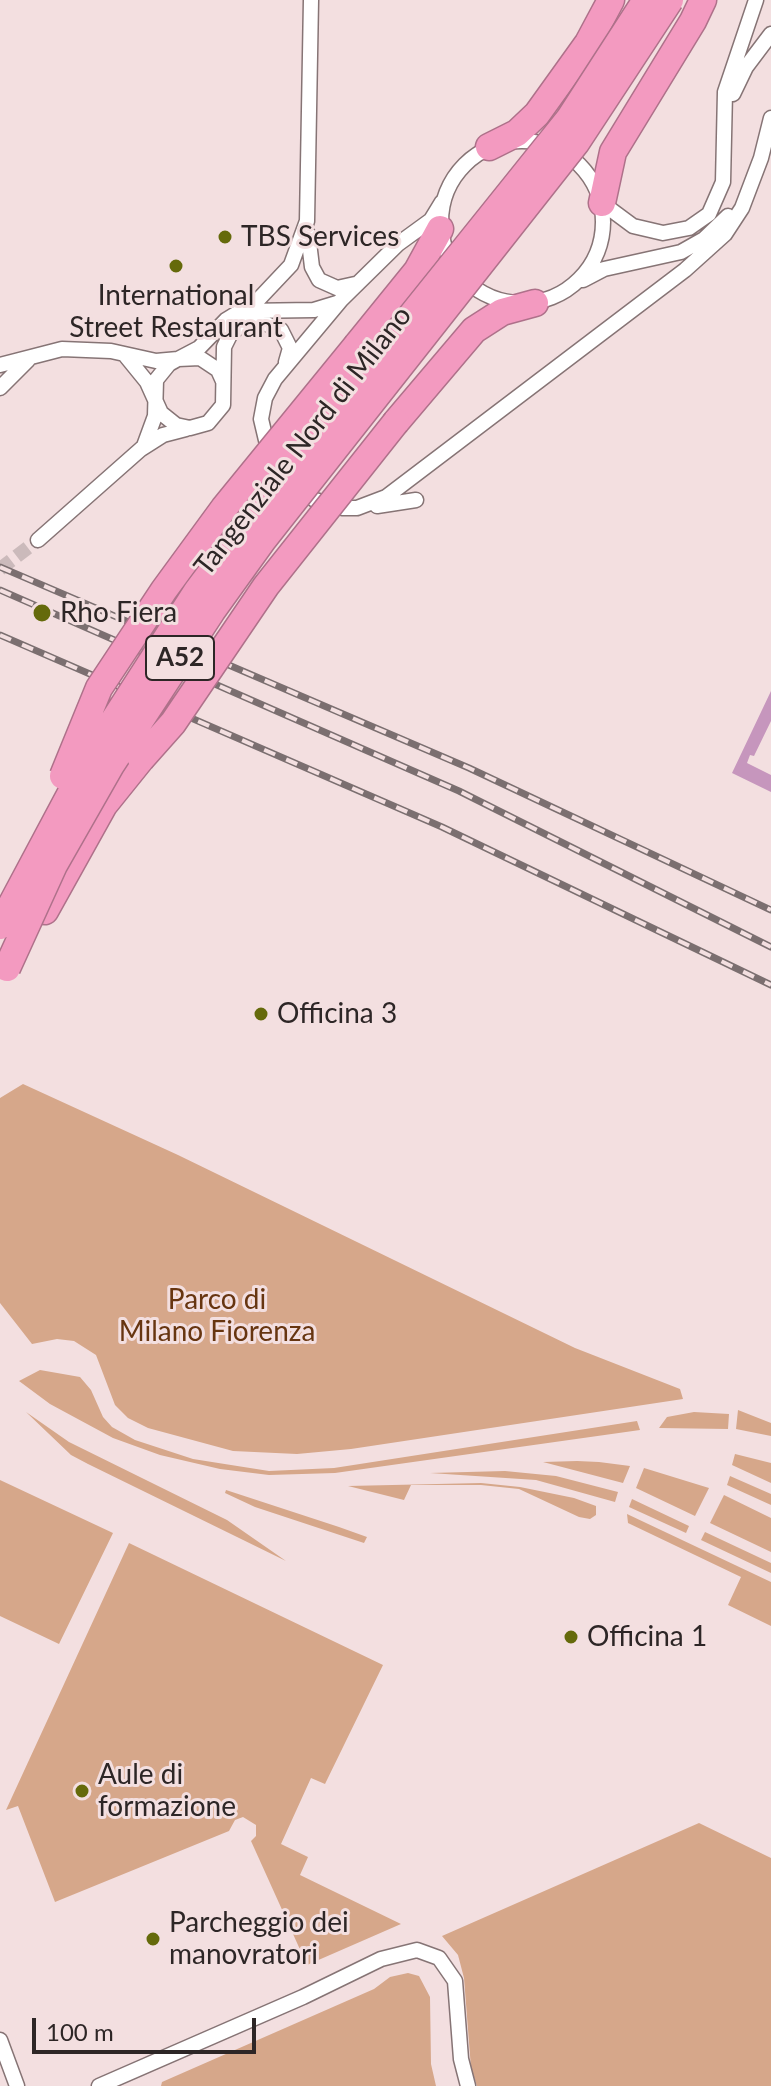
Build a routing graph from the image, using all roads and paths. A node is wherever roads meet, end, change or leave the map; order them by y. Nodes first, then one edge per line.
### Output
1 (311, 0) edge
2 (611, 0) edge
3 (646, 0) edge
4 (670, 0) edge
5 (703, 0) edge
6 (756, 0) edge
7 (771, 34) edge
8 (771, 118) edge
9 (722, 137) junction
10 (489, 147) junction
11 (754, 179) junction
12 (442, 202) junction
13 (602, 203) junction
14 (307, 221) junction
15 (440, 229) junction
16 (359, 282) junction
17 (572, 287) junction
18 (341, 300) junction
19 (535, 303) junction
20 (240, 312) junction
21 (125, 355) junction
22 (32, 357) junction
23 (178, 359) junction
24 (0, 365) edge
25 (283, 370) junction
26 (225, 386) junction
27 (0, 388) edge
28 (154, 397) junction
29 (190, 428) junction
30 (141, 449) junction
31 (416, 500) dead end
32 (357, 508) junction
33 (38, 540) tunnel mouth
34 (0, 926) edge
35 (4, 977) edge
36 (0, 2040) edge
37 (17, 2086) edge
38 (99, 2086) edge
39 (468, 2086) edge

1 - 14 street
2 - 10 highway
3 - 34 highway, Tangenziale Nord di Milano / A52, bridge
4 - 35 highway, Tangenziale Nord di Milano / A52, bridge
5 - 13 highway
6 - 9 street
7 - 9 street
8 - 11 street
9 - 13 street
10 - 12 street
10 - 13 street
11 - 17 street
11 - 32 street
12 - 15 street
12 - 16 street
13 - 17 street
14 - 16 street
14 - 20 street
15 - 19 street
15 - 34 highway, bridge
16 - 18 street
17 - 19 street
18 - 20 street
18 - 25 street
19 - 35 highway, bridge
20 - 23 street
21 - 22 street
21 - 23 street
21 - 28 street
22 - 24 street
22 - 27 street
23 - 26 street
23 - 28 street
25 - 26 street
25 - 32 street
26 - 29 street
28 - 29 street
28 - 30 street
29 - 30 street
30 - 33 street
31 - 32 street
36 - 37 street
38 - 39 street

